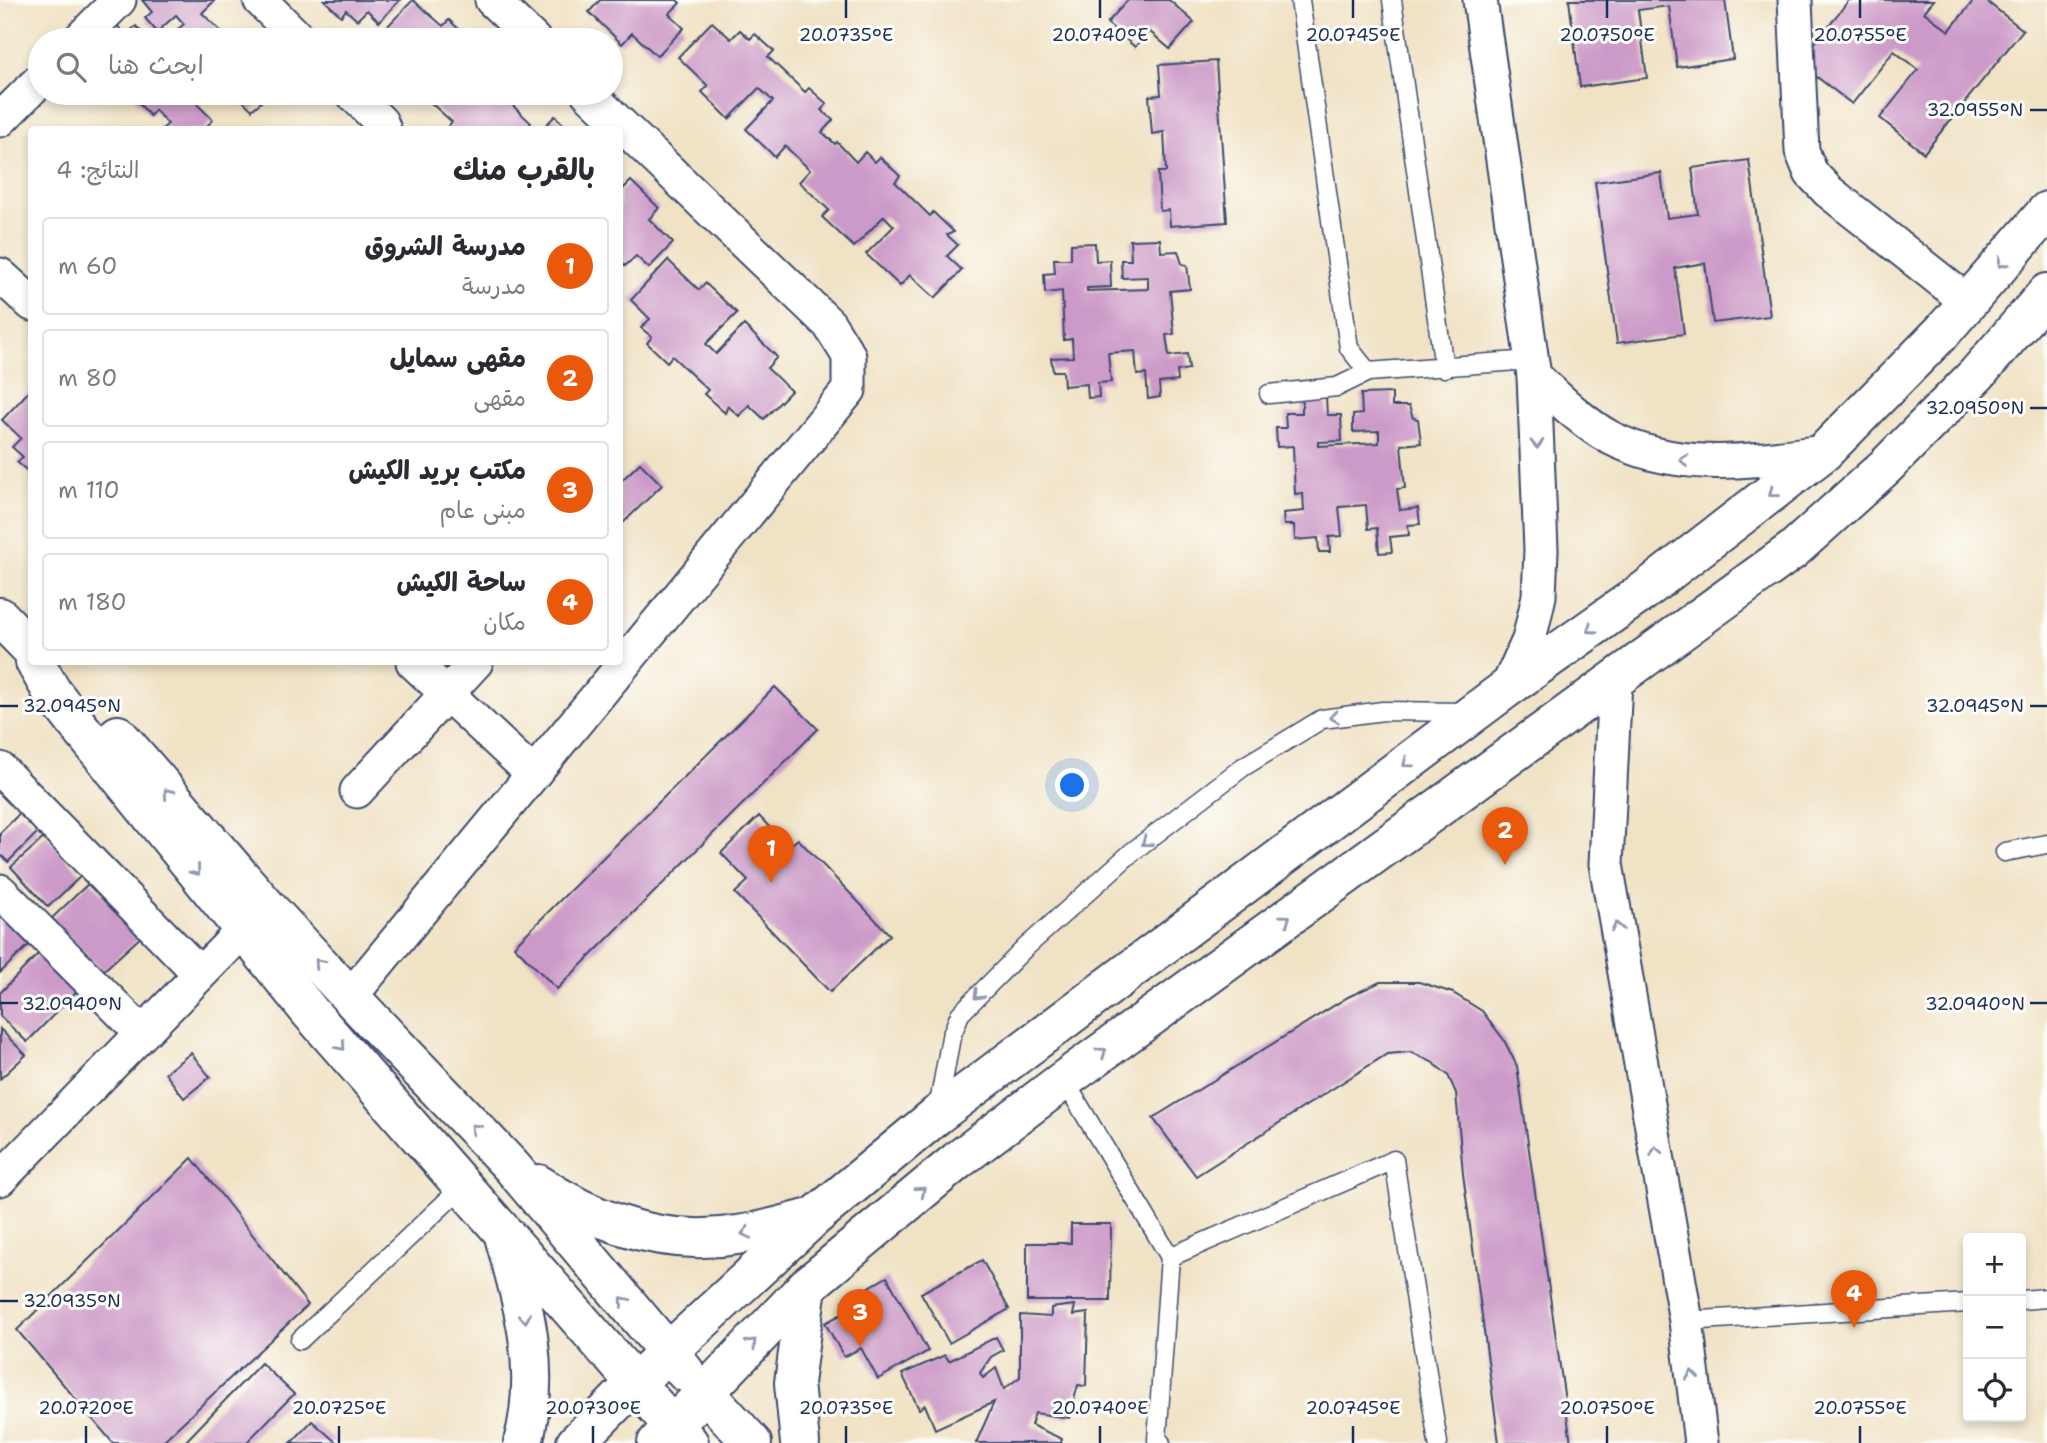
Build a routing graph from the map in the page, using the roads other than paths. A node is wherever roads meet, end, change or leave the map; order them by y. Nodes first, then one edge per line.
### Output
1 (260, 0) edge
2 (492, 0) edge
3 (1300, 0) edge
4 (1391, 0) edge
5 (1480, 0) edge
6 (1795, 0) edge
7 (109, 3) edge
8 (89, 28) edge
9 (288, 28) edge
10 (521, 28) edge
11 (28, 92) edge
12 (364, 105) edge
13 (602, 105) edge
14 (0, 120) edge
15 (382, 126) edge
16 (2047, 211) edge
17 (0, 275) edge
18 (2047, 293) edge
19 (28, 300) edge
20 (1968, 302) junction
21 (1444, 368) junction
22 (1533, 368) junction
23 (1368, 372) junction
24 (1269, 394) dead end
25 (1824, 452) junction
26 (0, 618) edge
27 (28, 648) edge
28 (39, 665) edge
29 (416, 665) edge
30 (473, 665) edge
31 (623, 665) edge
32 (623, 665) edge
33 (1615, 681) junction
34 (1507, 688) junction
35 (447, 694) junction
36 (1476, 712) junction
37 (0, 769) edge
38 (533, 774) junction
39 (357, 792) dead end
40 (2047, 844) edge
41 (2005, 852) dead end
42 (0, 891) edge
43 (255, 918) junction
44 (200, 974) junction
45 (350, 998) junction
46 (142, 1033) junction
47 (1064, 1080) junction
48 (937, 1115) junction
49 (512, 1167) junction
50 (0, 1179) edge
51 (464, 1185) junction
52 (813, 1218) junction
53 (502, 1228) junction
54 (1170, 1256) junction
55 (807, 1286) junction
56 (2047, 1298) edge
57 (2026, 1300) edge
58 (1963, 1303) edge
59 (1686, 1321) junction
60 (300, 1340) dead end
61 (667, 1353) junction
62 (636, 1382) junction
63 (705, 1392) junction
64 (673, 1437) edge
65 (523, 1443) edge
66 (576, 1443) edge
67 (752, 1443) edge
68 (800, 1443) edge
69 (1161, 1443) edge
70 (1438, 1443) edge
71 (1701, 1443) edge

1 - 9 street
2 - 10 street
3 - 23 lane
4 - 21 lane
5 - 22 street
6 - 20 street
7 - 8 street
11 - 14 street
12 - 15 street
13 - 31 street
16 -> 20 main road
17 - 19 street
18 - 33 main road
20 - 25 main road
21 - 22 lane
21 - 23 lane
25 -> 22 street
22 -> 34 street
23 - 24 lane
25 -> 34 main road
26 - 27 main road
28 - 43 main road
29 - 35 street
30 - 35 street
32 - 38 street
47 -> 33 main road
59 -> 33 street
34 - 36 main road
35 - 38 street
35 - 39 street
36 -> 48 main road
36 -> 48 lane
37 - 44 street
38 - 45 street
40 - 41 lane
42 - 46 street
43 - 44 street
45 -> 43 main road
43 -> 51 main road
44 - 46 street
49 -> 45 main road
46 - 50 street
47 - 54 lane
55 -> 47 main road
48 - 52 main road
52 -> 49 main road
61 -> 49 main road
51 - 53 main road
51 - 60 lane
52 - 61 main road
53 - 62 main road
53 -> 65 main road
54 - 69 lane
54 - 70 lane
63 -> 55 main road
55 - 68 main road
56 - 57 lane
58 - 59 lane
71 -> 59 street
61 - 62 main road
61 - 63 main road
62 - 64 main road
62 - 66 main road
63 - 64 main road
63 - 67 main road

